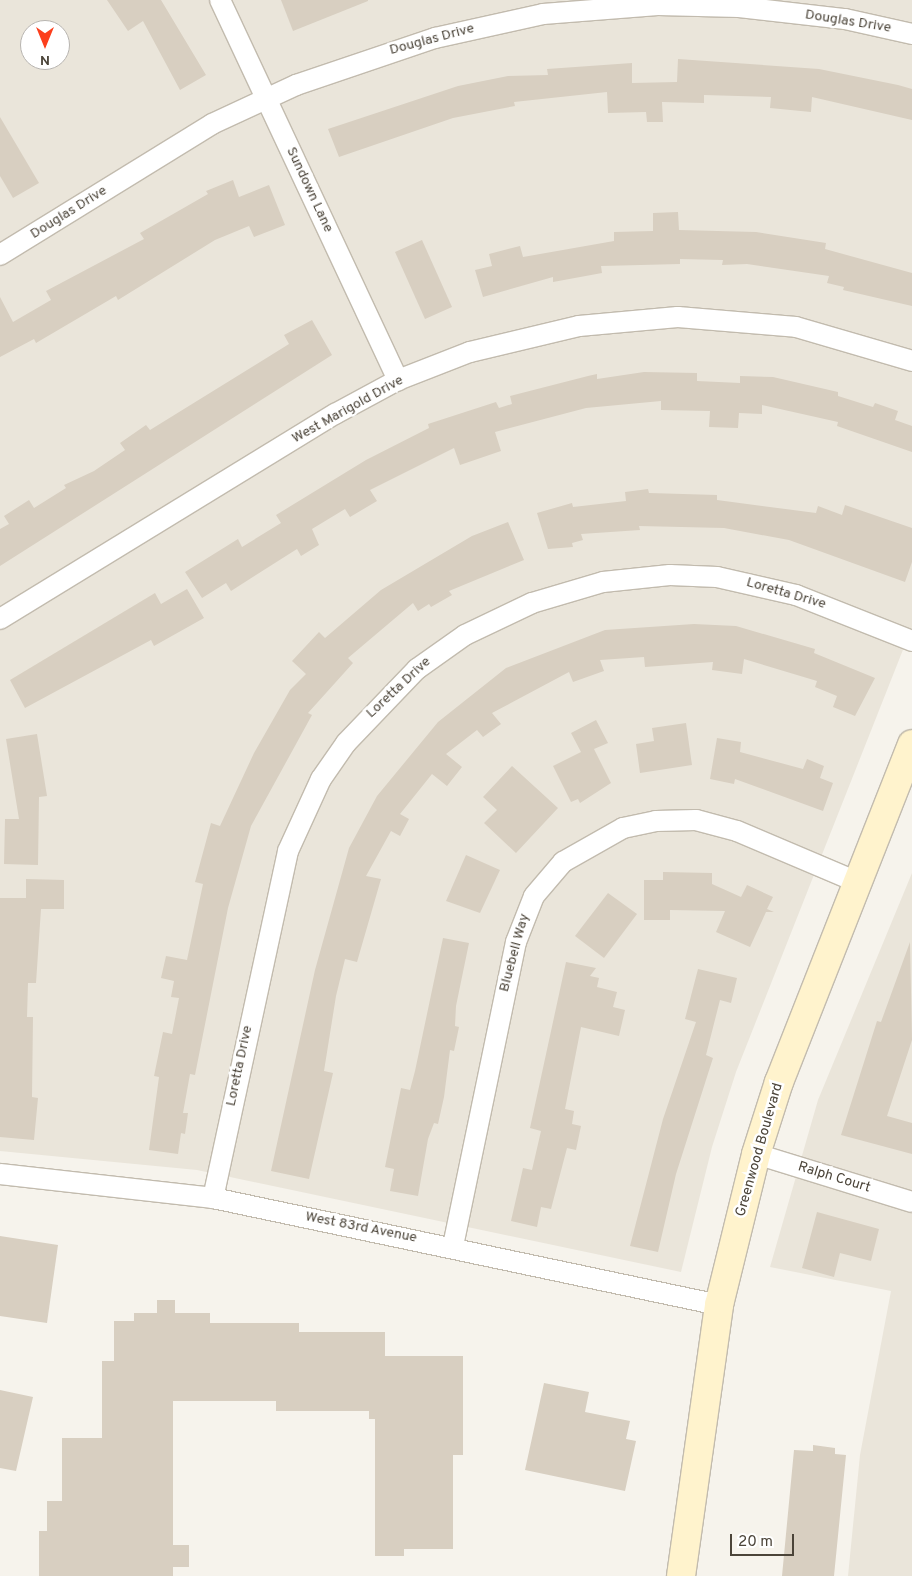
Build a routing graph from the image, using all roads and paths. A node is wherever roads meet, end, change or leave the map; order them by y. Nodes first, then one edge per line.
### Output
1 (220, 0) edge
2 (912, 34) edge
3 (266, 98) junction
4 (0, 255) edge
5 (912, 361) edge
6 (398, 380) junction
7 (0, 619) edge
8 (912, 641) edge
9 (912, 744) edge
10 (855, 881) junction
11 (756, 1154) junction
12 (0, 1174) edge
13 (213, 1198) junction
14 (912, 1202) edge
15 (453, 1246) junction
16 (719, 1304) junction
17 (681, 1576) edge

1 - 3 street, Sundown Lane
2 - 3 street, Douglas Drive
3 - 4 street, Douglas Drive
3 - 6 street, Sundown Lane
5 - 6 street, West Marigold Drive
6 - 7 street, West Marigold Drive
8 - 13 street, Loretta Drive
9 - 10 street, Greenwood Boulevard
10 - 11 street, Greenwood Boulevard
10 - 15 street, Bluebell Way
11 - 14 street, Ralph Court
11 - 16 street, Greenwood Boulevard
12 - 13 street, West 83rd Avenue
13 - 15 street, West 83rd Avenue
15 - 16 street, West 83rd Avenue
16 - 17 street, Greenwood Boulevard

